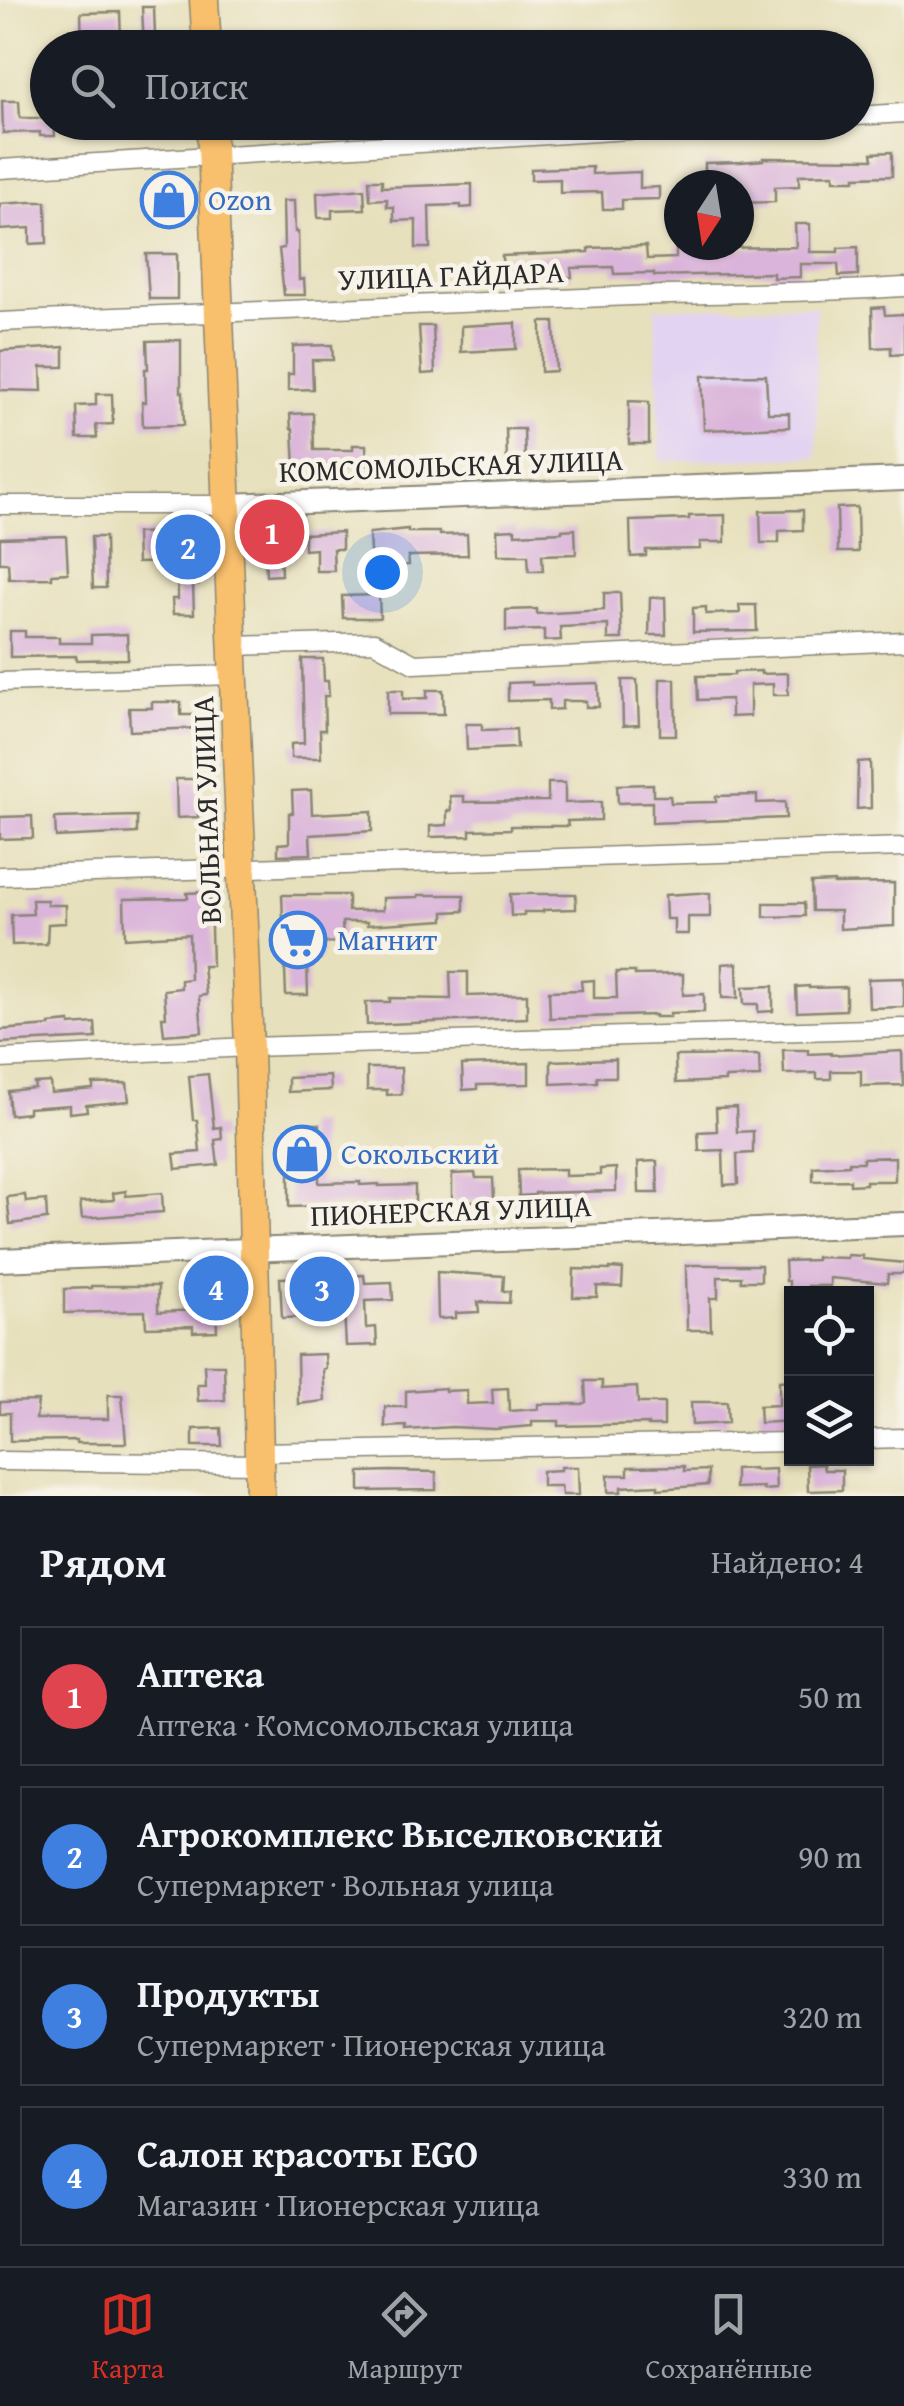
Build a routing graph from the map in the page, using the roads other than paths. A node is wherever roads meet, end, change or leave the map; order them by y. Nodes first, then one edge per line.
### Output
1 (204, 0) edge
2 (206, 30) edge
3 (904, 113) edge
4 (874, 115) edge
5 (212, 140) edge
6 (469, 140) edge
7 (213, 156) junction
8 (0, 169) edge
9 (904, 287) edge
10 (219, 312) junction
11 (0, 322) edge
12 (904, 480) edge
13 (0, 505) edge
14 (227, 505) junction
15 (904, 641) edge
16 (233, 646) junction
17 (234, 675) junction
18 (0, 682) edge
19 (904, 847) edge
20 (242, 868) junction
21 (0, 876) edge
22 (904, 1028) edge
23 (249, 1047) junction
24 (0, 1059) edge
25 (904, 1224) edge
26 (253, 1249) junction
27 (0, 1260) edge
28 (904, 1438) edge
29 (874, 1440) edge
30 (784, 1442) edge
31 (259, 1458) junction
32 (0, 1461) edge
33 (260, 1496) edge

1 - 2 main road
3 - 4 street
5 - 7 main road, ВОЛЬНАЯ УЛИЦА
6 - 7 street
7 - 8 street
7 - 10 main road, ВОЛЬНАЯ УЛИЦА
9 - 10 street, УЛИЦА ГАЙДАРА
10 - 11 street, УЛИЦА ГАЙДАРА
10 - 14 main road, ВОЛЬНАЯ УЛИЦА
12 - 14 street, КОМСОМОЛЬСКАЯ УЛИЦА
13 - 14 street, КОМСОМОЛЬСКАЯ УЛИЦА
14 - 16 main road, ВОЛЬНАЯ УЛИЦА
15 - 16 street
16 - 17 main road, ВОЛЬНАЯ УЛИЦА
17 - 18 street
17 - 20 main road, ВОЛЬНАЯ УЛИЦА
19 - 20 street
20 - 21 street
20 - 23 main road, ВОЛЬНАЯ УЛИЦА
22 - 23 street
23 - 24 street
23 - 26 main road, ВОЛЬНАЯ УЛИЦА
25 - 26 street, ПИОНЕРСКАЯ УЛИЦА
26 - 27 street, ПИОНЕРСКАЯ УЛИЦА
26 - 31 main road, ВОЛЬНАЯ УЛИЦА
28 - 29 street
30 - 31 street
31 - 32 street
31 - 33 main road, ВОЛЬНАЯ УЛИЦА

